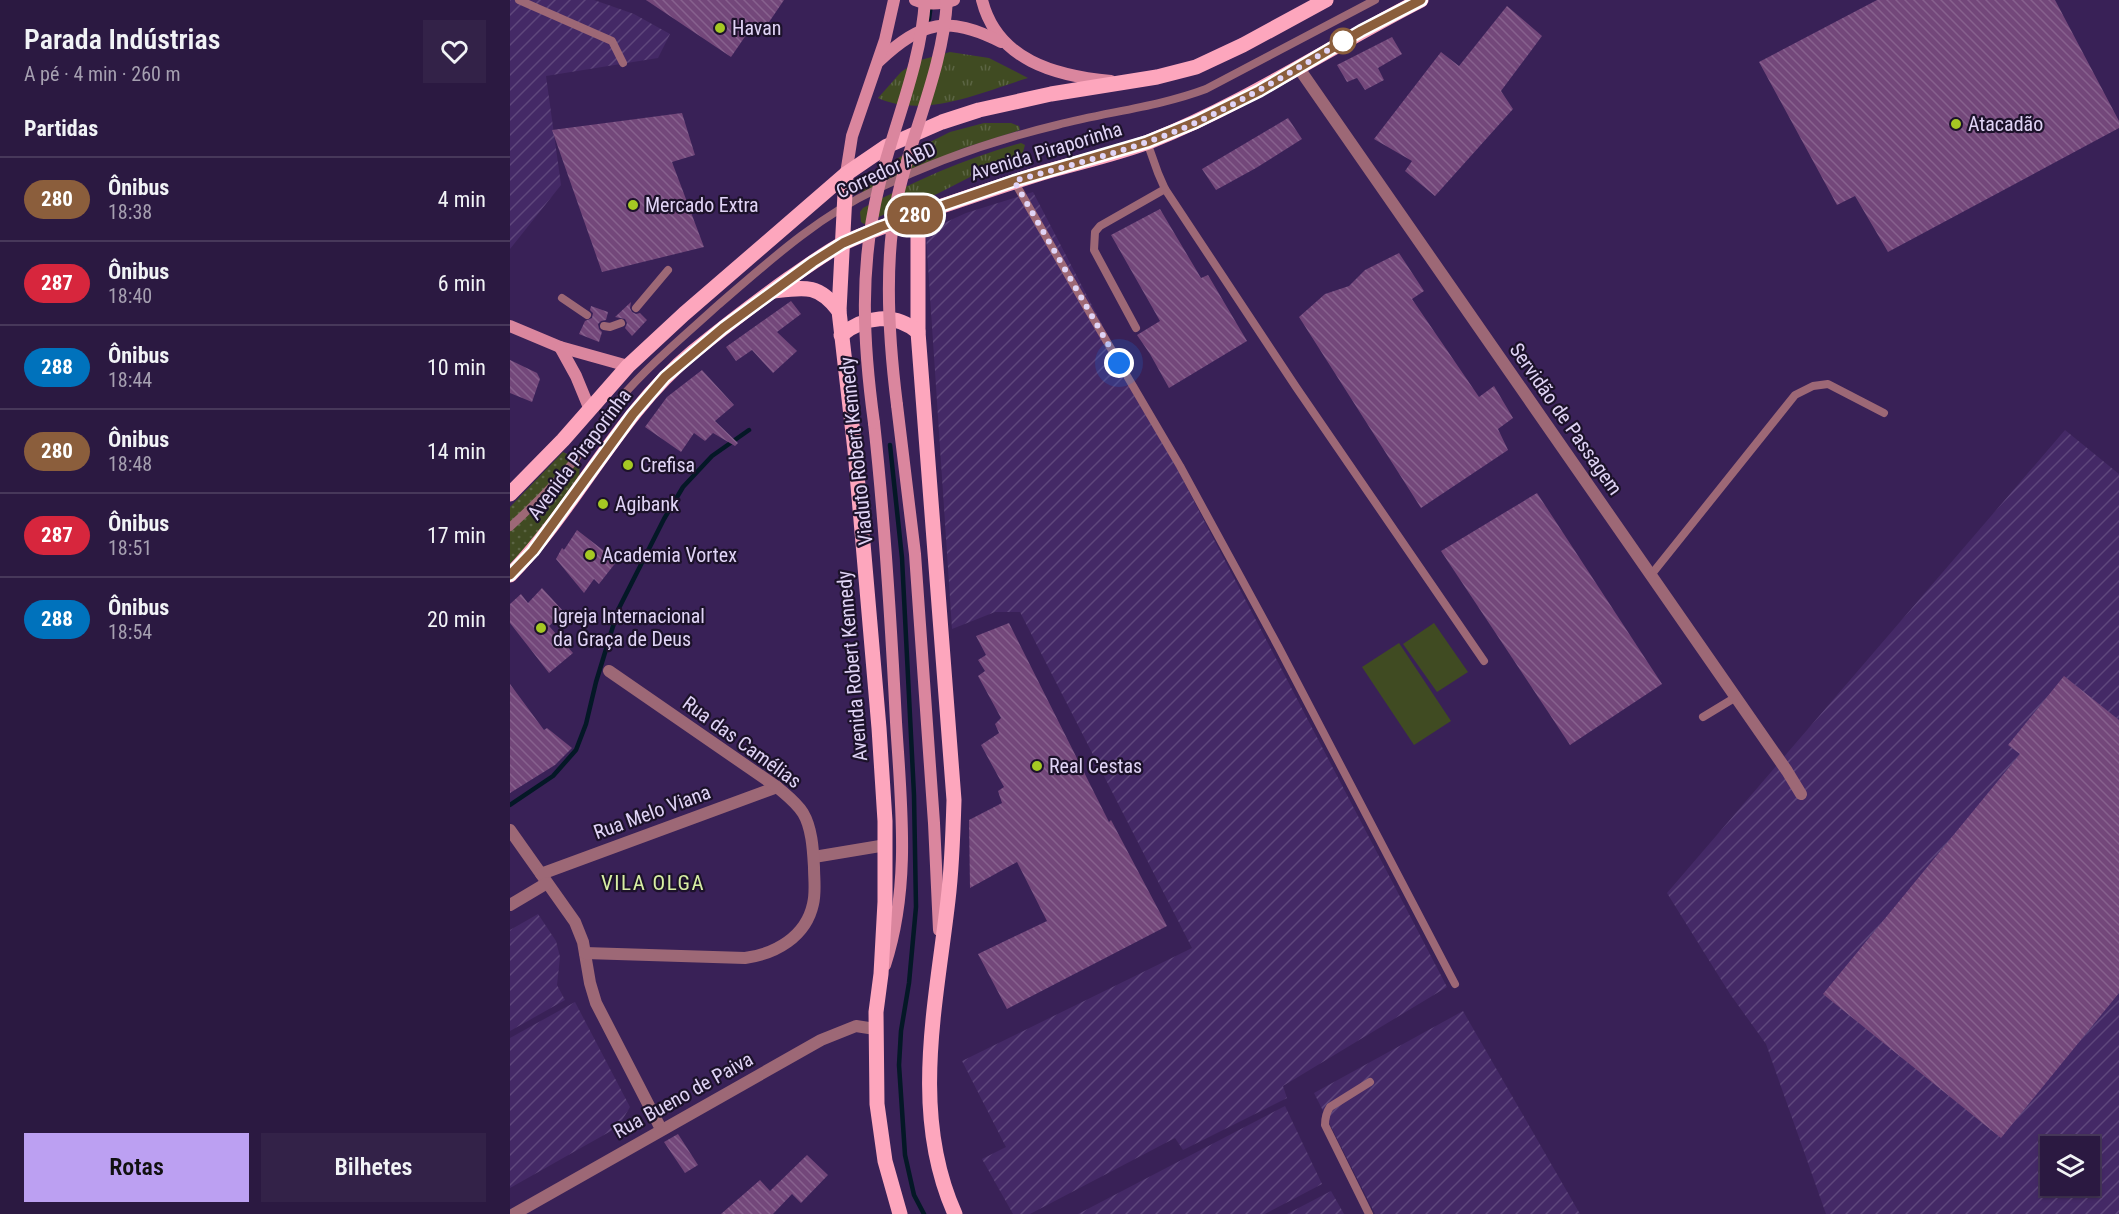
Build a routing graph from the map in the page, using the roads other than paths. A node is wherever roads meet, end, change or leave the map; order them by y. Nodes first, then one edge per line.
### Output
1 (519, 0) edge
2 (894, 0) edge
3 (982, 0) edge
4 (1326, 0) edge
5 (1375, 0) edge
6 (1421, 0) edge
7 (922, 1) edge
8 (947, 1) edge
9 (1004, 44) junction
10 (622, 63) dead end
11 (877, 63) junction
12 (1298, 67) junction
13 (1127, 82) junction
14 (1147, 142) junction
15 (846, 174) junction
16 (1014, 181) junction
17 (1165, 189) junction
18 (845, 207) junction
19 (921, 213) junction
20 (843, 243) junction
21 (668, 270) dead end
22 (771, 291) junction
23 (562, 298) dead end
24 (636, 308) dead end
25 (839, 311) junction
26 (587, 315) dead end
27 (621, 323) dead end
28 (510, 326) edge
29 (604, 326) dead end
30 (1136, 328) dead end
31 (918, 332) junction
32 (841, 335) junction
33 (560, 347) junction
34 (628, 366) junction
35 (590, 410) junction
36 (1884, 413) dead end
37 (510, 494) edge
38 (510, 527) edge
39 (1651, 574) junction
40 (510, 575) edge
41 (1485, 661) dead end
42 (609, 671) dead end
43 (1736, 697) junction
44 (1703, 717) dead end
45 (777, 787) junction
46 (1801, 794) dead end
47 (510, 830) edge
48 (886, 845) junction
49 (814, 857) junction
50 (544, 878) junction
51 (510, 905) edge
52 (940, 950) junction
53 (585, 953) junction
54 (881, 974) junction
55 (1455, 984) dead end
56 (876, 1029) junction
57 (1370, 1082) dead end
58 (661, 1129) junction
59 (514, 1214) edge
60 (900, 1214) edge
61 (955, 1214) edge
62 (1369, 1214) edge

1 - 10 lane
2 - 11 main road, Avenida Robert Kennedy
3 - 9 main road
4 - 13 main road, Avenida Piraporinha
5 - 18 lane, Corredor ABD
6 - 12 main road, Avenida Piraporinha
7 - 8 main road
7 - 54 main road, Viaduto Robert Kennedy, bridge
8 - 52 main road, bridge
9 - 11 main road
9 - 13 main road
11 - 15 main road, Avenida Robert Kennedy
12 - 14 main road, Avenida Piraporinha
12 - 39 street, Servidão de Passagem
13 - 15 main road, Avenida Piraporinha
14 - 16 main road, Avenida Piraporinha
14 - 17 lane
15 - 18 main road, Avenida Robert Kennedy
15 - 34 main road, Avenida Piraporinha
16 - 19 main road, Avenida Piraporinha
16 - 55 lane
17 - 30 lane
17 - 41 lane
18 - 20 main road, Avenida Robert Kennedy
18 - 38 lane, Corredor ABD
19 - 20 main road, Avenida Piraporinha
19 - 31 main road
20 - 22 main road, Avenida Piraporinha
20 - 25 main road, Avenida Robert Kennedy
21 - 24 lane
22 - 25 main road
22 - 40 main road, Avenida Piraporinha
23 - 26 lane
25 - 32 main road, Avenida Robert Kennedy
27 - 29 lane
28 - 33 main road
31 - 32 main road
31 - 52 main road
32 - 48 main road, Avenida Robert Kennedy
33 - 34 main road
33 - 35 main road
34 - 35 main road, Avenida Piraporinha
35 - 37 main road, Avenida Piraporinha
36 - 39 lane
39 - 43 street, Servidão de Passagem
42 - 45 street, Rua das Camélias
43 - 44 lane
43 - 46 street, Servidão de Passagem
45 - 49 street, Rua das Camélias
45 - 50 street, Rua Melo Viana
47 - 50 street
48 - 49 street
48 - 54 main road, Avenida Robert Kennedy
49 - 53 street, Rua das Camélias
50 - 51 street, Rua Melo Viana
50 - 53 street
52 - 61 main road
53 - 58 street
54 - 56 main road, Avenida Robert Kennedy
56 - 58 street, Rua Bueno de Paiva
56 - 60 main road, Avenida Robert Kennedy
57 - 62 lane
58 - 59 street, Rua Bueno de Paiva

